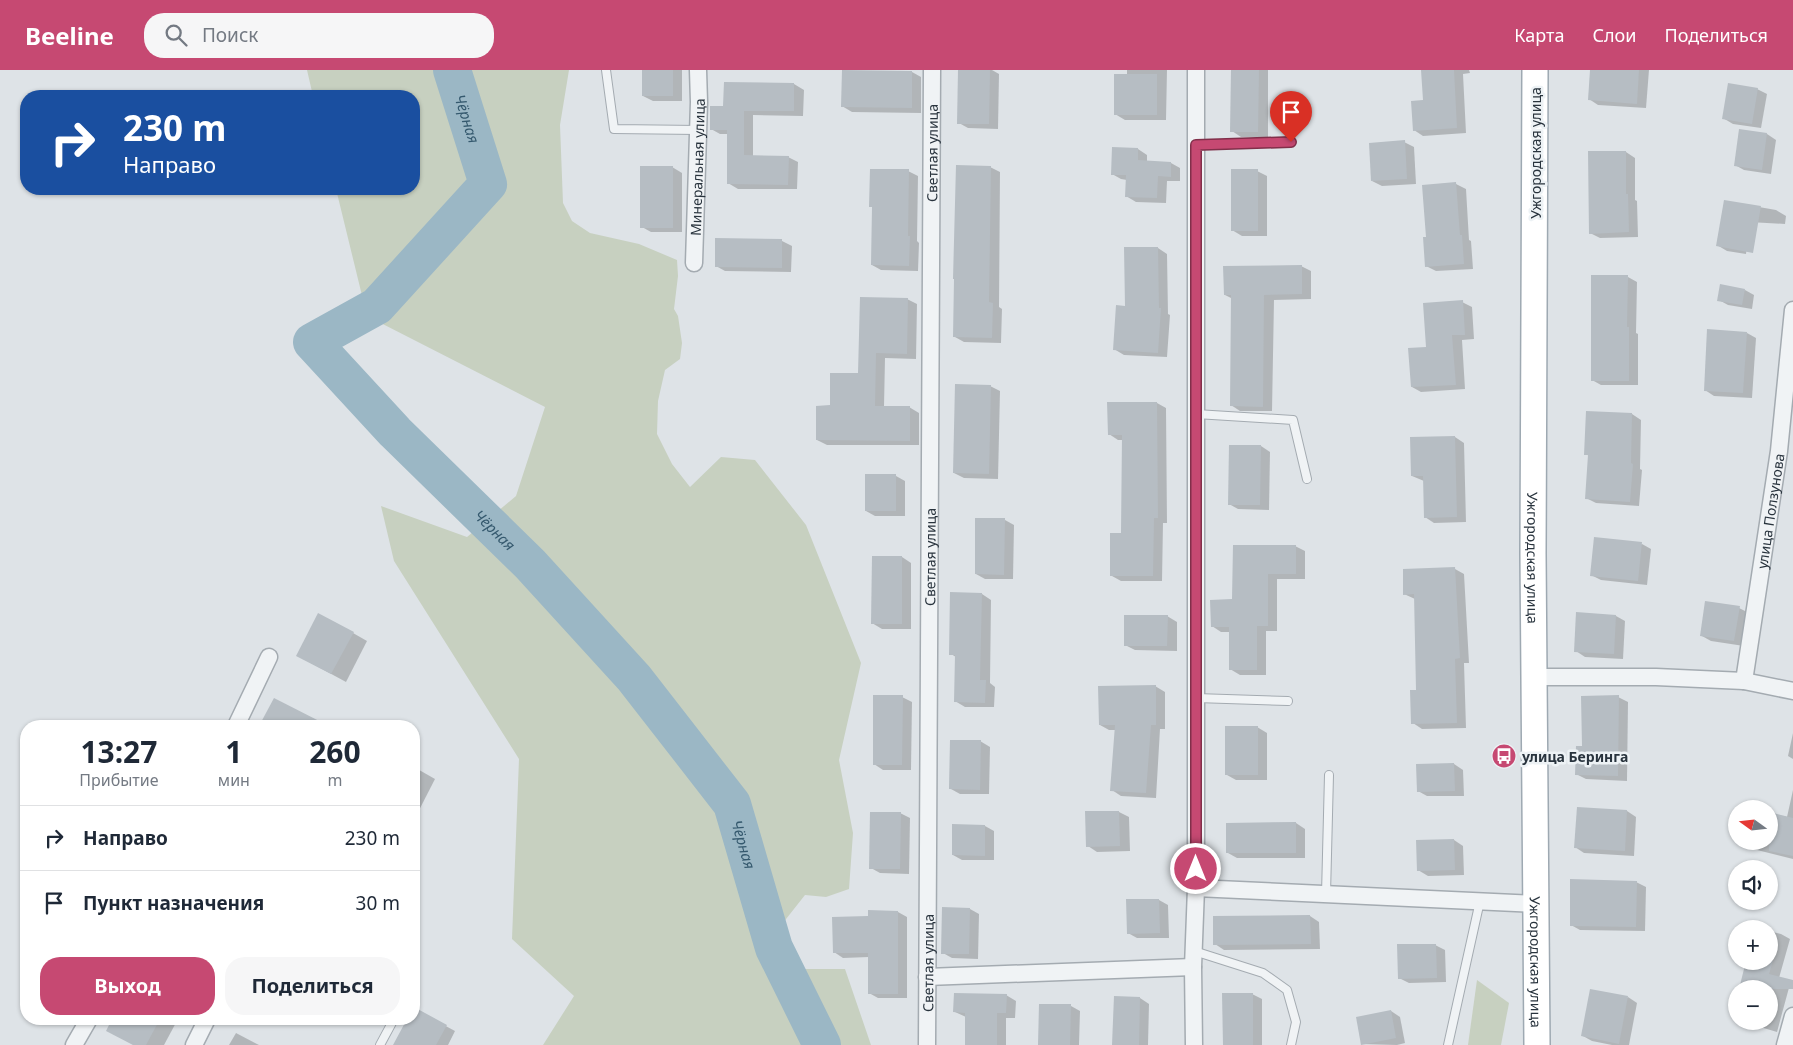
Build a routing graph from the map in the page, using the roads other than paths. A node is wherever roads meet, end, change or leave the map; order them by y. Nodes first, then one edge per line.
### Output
1 (606, 70) edge
2 (698, 70) edge
3 (932, 70) edge
4 (1196, 70) edge
5 (1535, 70) edge
6 (698, 130) junction
7 (1291, 142) dead end
8 (1196, 145) junction
9 (694, 263) dead end
10 (1793, 310) edge
11 (1196, 414) junction
12 (1307, 479) dead end
13 (269, 657) dead end
14 (1534, 677) junction
15 (1744, 681) junction
16 (1793, 691) edge
17 (1196, 698) junction
18 (1288, 700) dead end
19 (239, 720) edge
20 (1329, 775) dead end
21 (1196, 888) junction
22 (1326, 894) junction
23 (1480, 901) junction
24 (1536, 904) junction
25 (1194, 959) junction
26 (927, 977) junction
27 (1793, 1016) edge
28 (86, 1025) edge
29 (204, 1025) edge
30 (391, 1025) edge
31 (74, 1045) edge
32 (194, 1045) edge
33 (380, 1045) edge
34 (927, 1045) edge
35 (1194, 1045) edge
36 (1292, 1045) edge
37 (1448, 1045) edge
38 (1537, 1045) edge
39 (1785, 1045) edge

1 - 6 lane
2 - 6 street, Минеральная улица
3 - 26 street, Светлая улица
4 - 8 street
5 - 14 main road, Ужгородская улица
6 - 9 street, Минеральная улица
7 - 8 lane
8 - 11 street
10 - 15 street, улица Ползунова
11 - 12 lane
11 - 17 street
13 - 19 street
14 - 15 street
14 - 24 main road, Ужгородская улица
15 - 16 street
17 - 18 lane
17 - 21 street
20 - 22 lane
21 - 22 street
21 - 25 street
22 - 23 street
23 - 24 street
23 - 37 lane
24 - 38 main road, Ужгородская улица
25 - 26 street
25 - 35 street
25 - 36 lane
26 - 34 street, Светлая улица
27 - 39 street
28 - 31 street
29 - 32 street
30 - 33 lane

